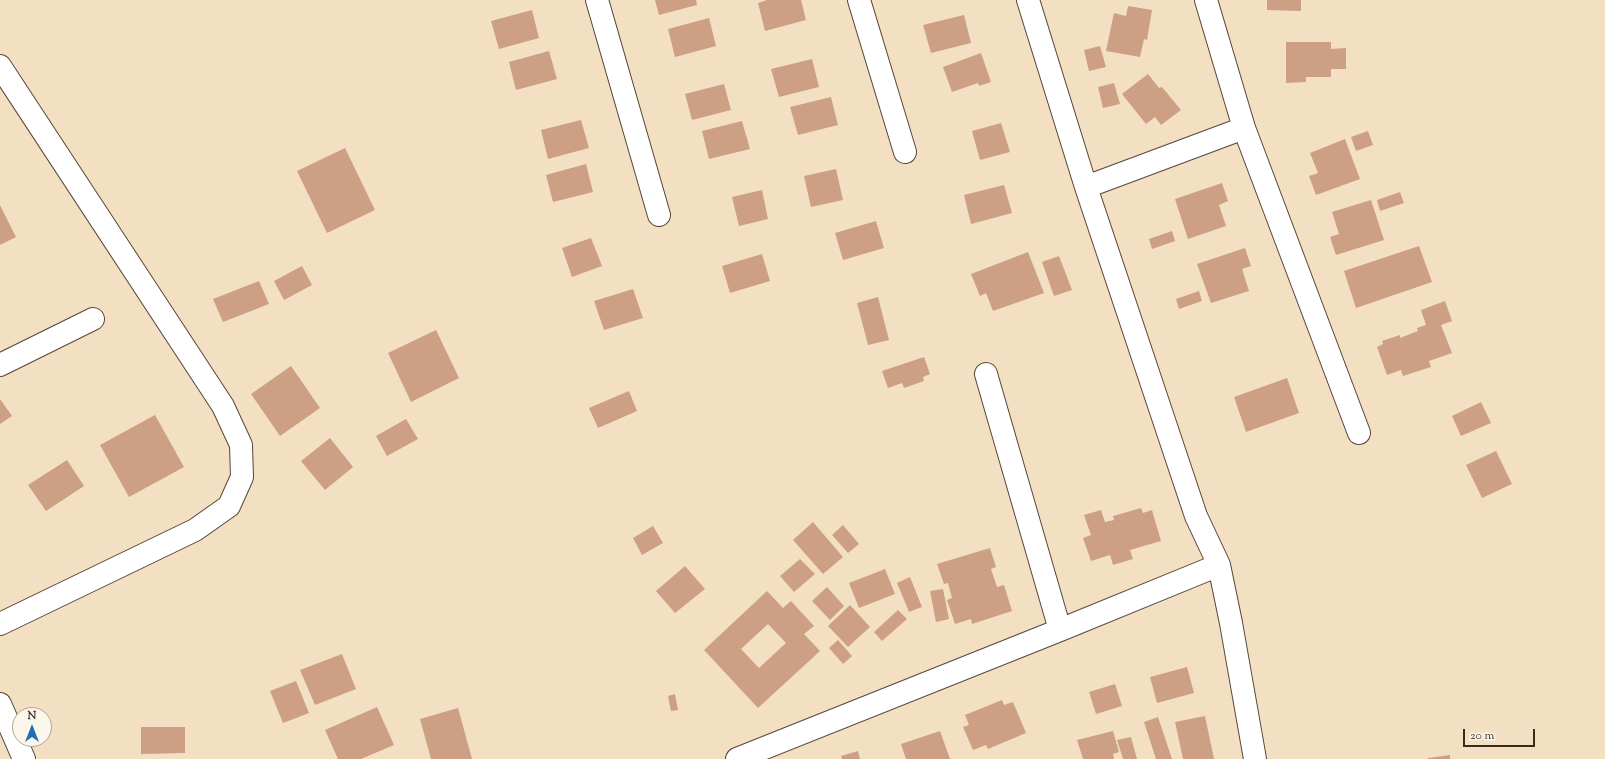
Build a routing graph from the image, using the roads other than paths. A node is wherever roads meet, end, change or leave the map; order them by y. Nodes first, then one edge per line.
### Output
1 (597, 0) edge
2 (859, 0) edge
3 (1028, 0) edge
4 (1206, 0) edge
5 (0, 66) edge
6 (1244, 128) junction
7 (905, 152) dead end
8 (1086, 188) junction
9 (659, 215) dead end
10 (93, 319) dead end
11 (0, 365) edge
12 (986, 374) dead end
13 (1359, 433) dead end
14 (1219, 565) junction
15 (0, 624) edge
16 (1060, 630) junction
17 (0, 704) edge
18 (24, 759) edge
19 (737, 759) edge
20 (1254, 759) edge

1 - 9 street
2 - 7 street
3 - 8 street
4 - 6 street
5 - 15 street
6 - 8 street
6 - 13 street
8 - 14 street
10 - 11 street
12 - 16 street
14 - 16 street
14 - 20 street
16 - 19 street
17 - 18 street

